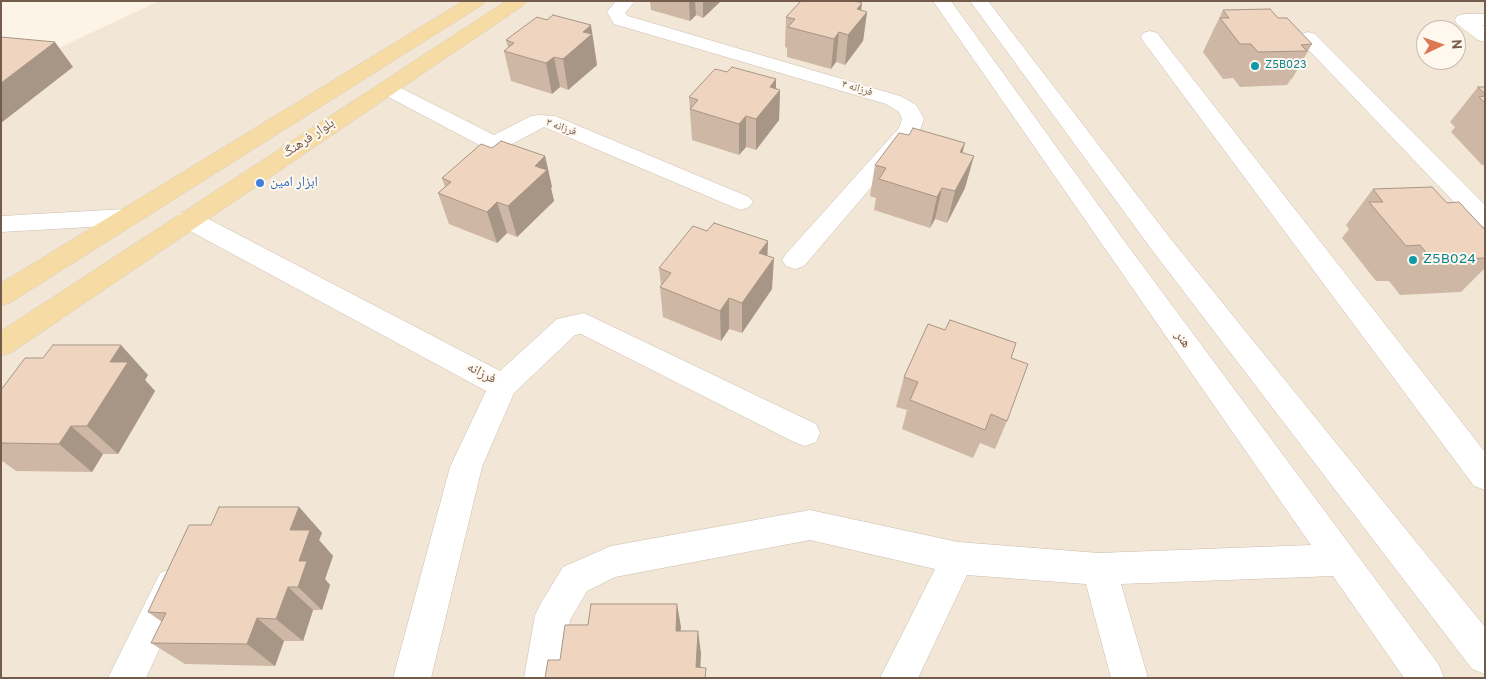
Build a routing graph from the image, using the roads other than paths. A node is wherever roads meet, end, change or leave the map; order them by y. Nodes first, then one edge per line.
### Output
1 (476, 1) edge
2 (518, 1) edge
3 (942, 1) edge
4 (979, 1) edge
5 (621, 8) edge
6 (1485, 19) edge
7 (1485, 36) edge
8 (1150, 37) dead end
9 (1308, 38) edge
10 (386, 88) junction
11 (741, 202) dead end
12 (125, 218) junction
13 (188, 219) junction
14 (1485, 219) edge
15 (1, 224) edge
16 (795, 260) dead end
17 (1, 296) edge
18 (1, 345) edge
19 (503, 386) junction
20 (805, 433) dead end
21 (1485, 476) edge
22 (186, 556) edge
23 (958, 558) junction
24 (1340, 560) junction
25 (1099, 569) junction
26 (1485, 656) edge
27 (126, 678) edge
28 (412, 678) edge
29 (542, 678) edge
30 (898, 678) edge
31 (1130, 678) edge
32 (1426, 678) edge

1 - 12 main road, بلوار فرهنگ
2 - 10 main road, بلوار فرهنگ
3 - 24 street, هنر
4 - 26 street
5 - 16 street, فرزانه ۴
6 - 7 street
8 - 21 street
9 - 14 street
10 - 11 street, فرزانه ۳
10 - 13 main road, بلوار فرهنگ
12 - 15 street
12 - 17 main road, بلوار فرهنگ
13 - 18 main road, بلوار فرهنگ
13 - 19 street, فرزانه
19 - 20 street
19 - 28 street, فرزانه
22 - 27 street
23 - 25 street
23 - 29 street
23 - 30 street
24 - 25 street
24 - 32 street, هنر
25 - 31 street

